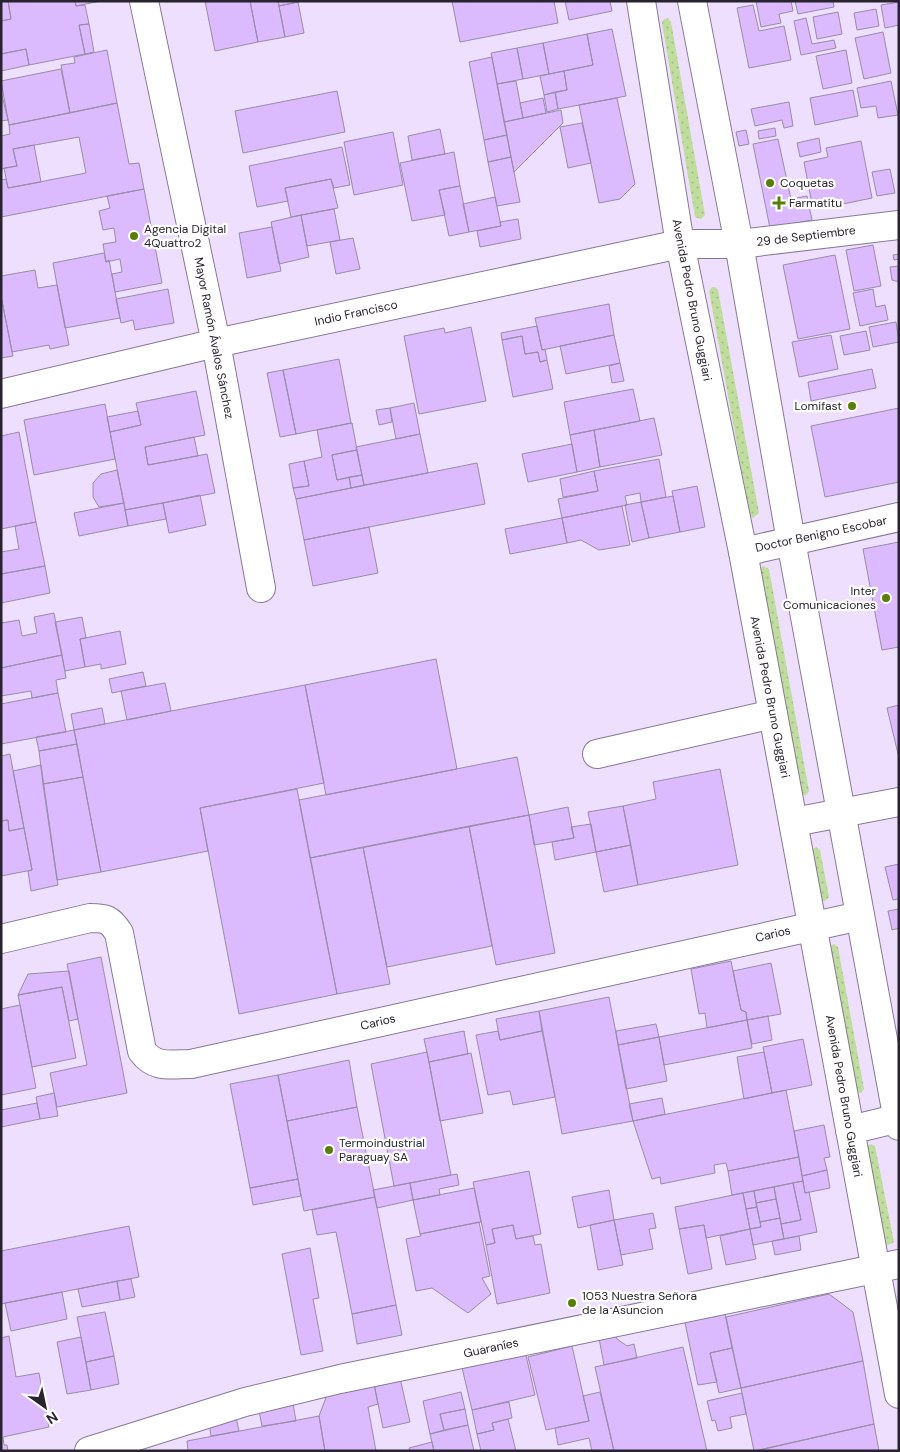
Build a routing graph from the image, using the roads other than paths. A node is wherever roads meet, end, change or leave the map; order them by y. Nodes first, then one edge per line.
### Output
1 (144, 1) edge
2 (641, 1) edge
3 (692, 1) edge
4 (899, 225) edge
5 (680, 244) junction
6 (712, 244) joint
7 (739, 244) junction
8 (216, 343) junction
9 (1, 394) edge
10 (899, 517) edge
11 (791, 541) junction
12 (743, 552) junction
13 (261, 588) dead end
14 (773, 714) junction
15 (597, 754) dead end
16 (899, 802) edge
17 (841, 814) junction
18 (794, 822) junction
19 (860, 916) junction
20 (812, 925) junction
21 (1, 939) edge
22 (898, 1121) edge
23 (850, 1130) junction
24 (887, 1267) edge
25 (899, 1394) edge
26 (89, 1451) edge

1 - 8 street, Mayor Ramón Ávalos Sánchez
2 - 5 street, Avenida Pedro Bruno Guggiari
3 - 7 street
4 - 7 street, 29 de Septiembre
5 - 6 street, Indio Francisco
5 - 8 street, Indio Francisco
5 - 12 street, Avenida Pedro Bruno Guggiari
6 - 7 street, 29 de Septiembre
7 - 11 street
8 - 9 street, Indio Francisco
8 - 13 street, Mayor Ramón Ávalos Sánchez
10 - 11 street, Doctor Benigno Escobar
11 - 12 street, Doctor Benigno Escobar
11 - 17 street
12 - 14 street, Avenida Pedro Bruno Guggiari
14 - 15 street
14 - 18 street, Avenida Pedro Bruno Guggiari
16 - 17 street
17 - 18 street
17 - 19 street
18 - 20 street, Avenida Pedro Bruno Guggiari
19 - 20 street, Carios
19 - 22 street
20 - 21 street, Carios
20 - 23 street, Avenida Pedro Bruno Guggiari
22 - 23 street
23 - 24 street, Avenida Pedro Bruno Guggiari
24 - 25 street, Avenida Pedro Bruno Guggiari
24 - 26 street, Guaraníes

